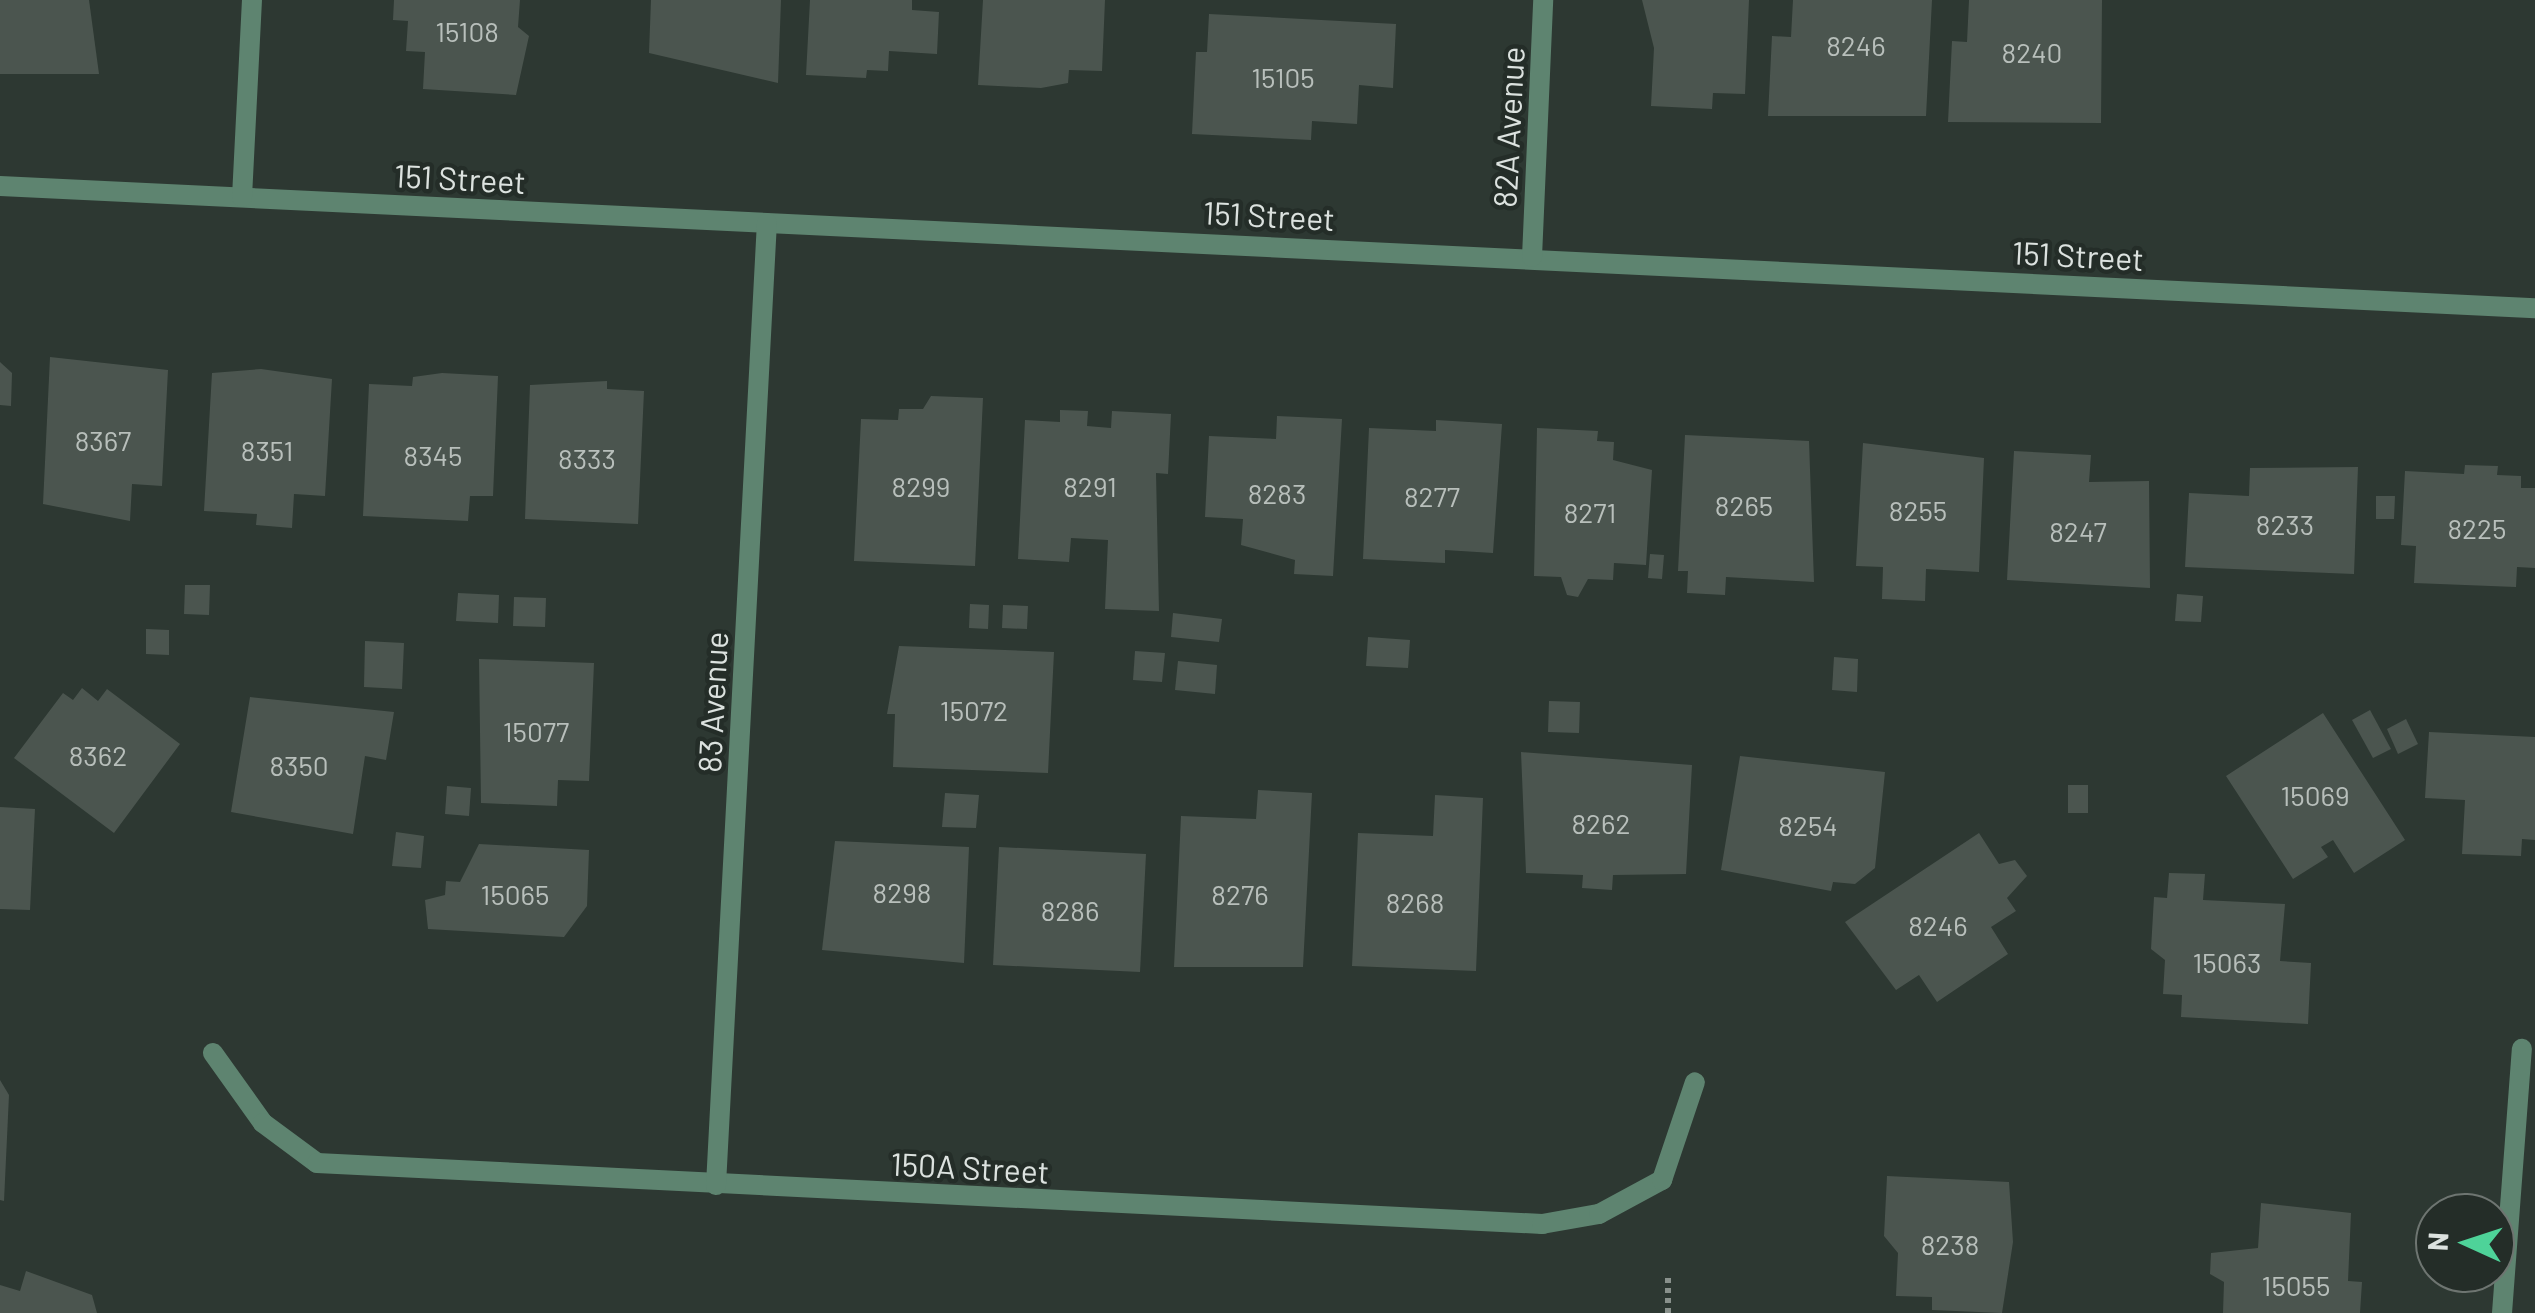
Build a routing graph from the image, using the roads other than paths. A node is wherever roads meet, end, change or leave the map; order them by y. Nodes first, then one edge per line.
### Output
1 (252, 0) edge
2 (1543, 0) edge
3 (0, 186) edge
4 (242, 198) junction
5 (766, 223) junction
6 (1532, 257) junction
7 (2535, 308) edge
8 (2522, 1049) dead end
9 (213, 1053) dead end
10 (1695, 1082) dead end
11 (716, 1185) junction
12 (2502, 1313) edge

1 - 4 street
2 - 6 street, 82A Avenue
3 - 4 street, 151 Street
4 - 5 street, 151 Street
5 - 6 street, 151 Street
5 - 11 street, 83 Avenue
6 - 7 street, 151 Street
8 - 12 street
9 - 11 street, 150A Street
10 - 11 street, 150A Street

